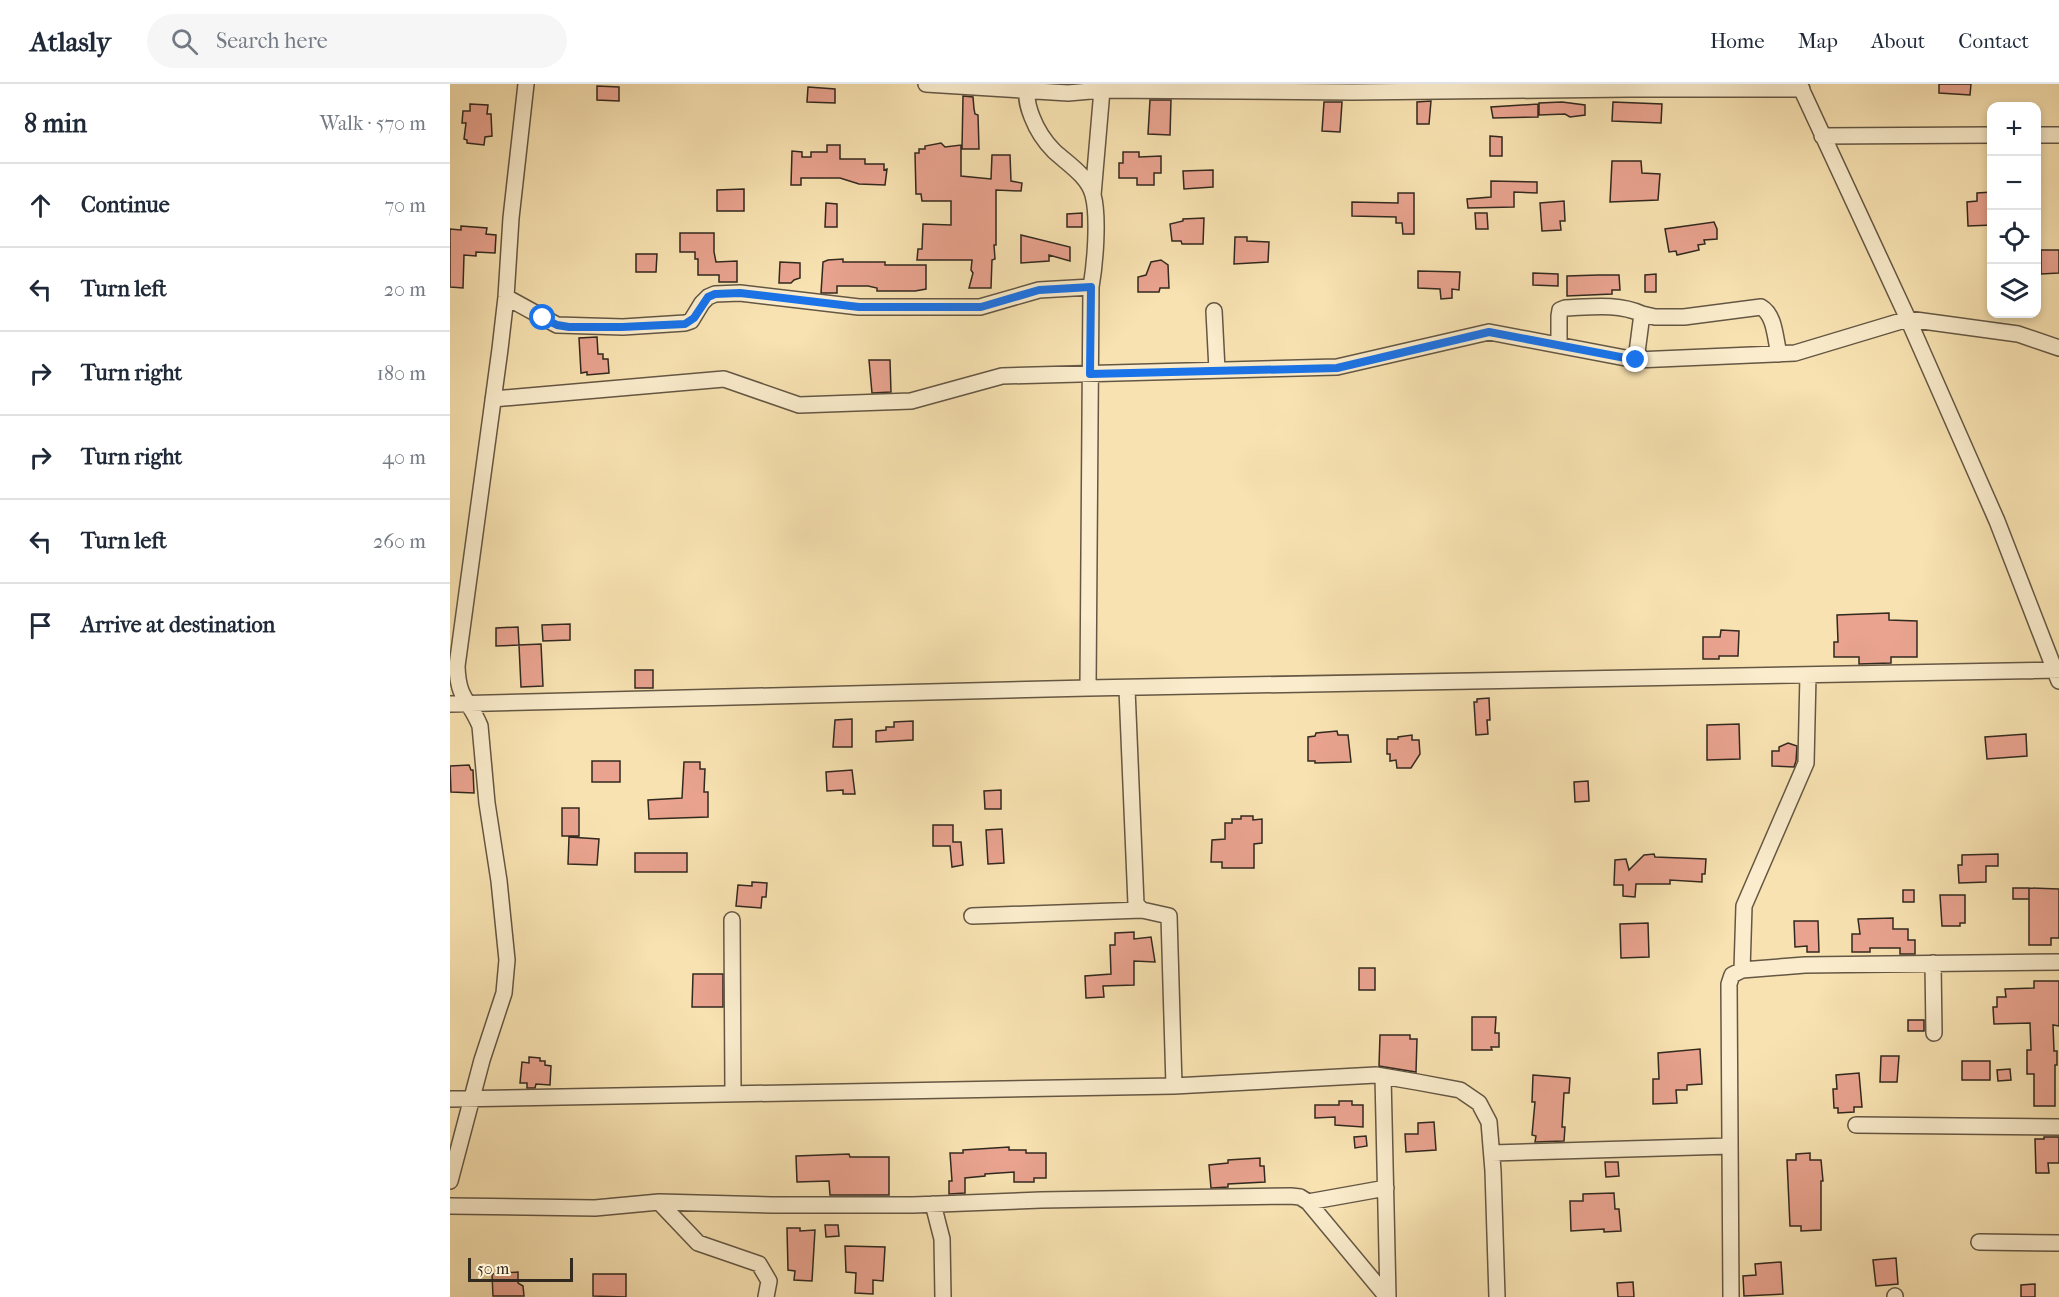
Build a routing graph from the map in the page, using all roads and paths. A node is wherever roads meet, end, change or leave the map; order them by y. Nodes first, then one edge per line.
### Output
1 (526, 84) edge
2 (927, 84) edge
3 (1021, 87) edge
4 (1801, 87) edge
5 (1102, 90) junction
6 (1987, 135) edge
7 (2041, 135) edge
8 (2059, 135) edge
9 (1822, 136) junction
10 (1093, 195) junction
11 (1091, 287) junction
12 (506, 297) junction
13 (1214, 311) dead end
14 (1642, 314) junction
15 (1908, 319) junction
16 (1559, 345) junction
17 (2059, 348) edge
18 (1779, 354) junction
19 (1636, 360) junction
20 (1217, 370) junction
21 (1090, 374) junction
22 (493, 399) junction
23 (2057, 674) edge
24 (1808, 675) junction
25 (1088, 688) junction
26 (1127, 689) junction
27 (458, 704) edge
28 (1142, 910) junction
29 (972, 916) dead end
30 (732, 920) dead end
31 (2059, 962) edge
32 (1933, 963) junction
33 (1742, 970) junction
34 (1934, 1033) dead end
35 (1383, 1076) junction
36 (1174, 1086) junction
37 (733, 1093) junction
38 (471, 1098) junction
39 (450, 1099) edge
40 (1856, 1125) dead end
41 (2059, 1127) edge
42 (1730, 1146) junction
43 (1492, 1153) junction
44 (450, 1181) edge
45 (1386, 1188) junction
46 (659, 1202) junction
47 (1308, 1202) junction
48 (933, 1204) junction
49 (450, 1206) edge
50 (1979, 1242) dead end
51 (2059, 1243) edge
52 (766, 1297) edge
53 (944, 1297) edge
54 (1387, 1297) edge
55 (1497, 1297) edge
56 (1731, 1297) edge

1 - 12 street
2 - 3 street
3 - 5 street
3 - 10 street
4 - 5 street
4 - 9 street
5 - 10 street
6 - 9 street
7 - 8 street
9 - 15 street
10 - 11 street
11 - 12 street
11 - 21 street
12 - 22 street
13 - 20 street
14 - 16 street
14 - 18 street
14 - 19 street
15 - 17 street
15 - 18 street
15 - 23 street
16 - 19 street
16 - 20 street
18 - 19 street
20 - 21 street
21 - 22 street
21 - 25 street
22 - 27 street
23 - 24 street
24 - 26 street
24 - 33 street
25 - 26 street
25 - 27 street
26 - 28 street
27 - 38 street
28 - 29 street
28 - 36 street
30 - 37 street
31 - 32 street
32 - 33 street
32 - 34 street
33 - 42 street
35 - 36 street
35 - 43 street
35 - 45 street
36 - 37 street
37 - 38 street
38 - 39 street
38 - 44 street
40 - 41 street
42 - 43 street
42 - 56 street
43 - 55 street
45 - 47 street
45 - 54 street
46 - 48 street
46 - 49 street
46 - 52 street
47 - 48 street
47 - 54 street
48 - 53 street
50 - 51 street

